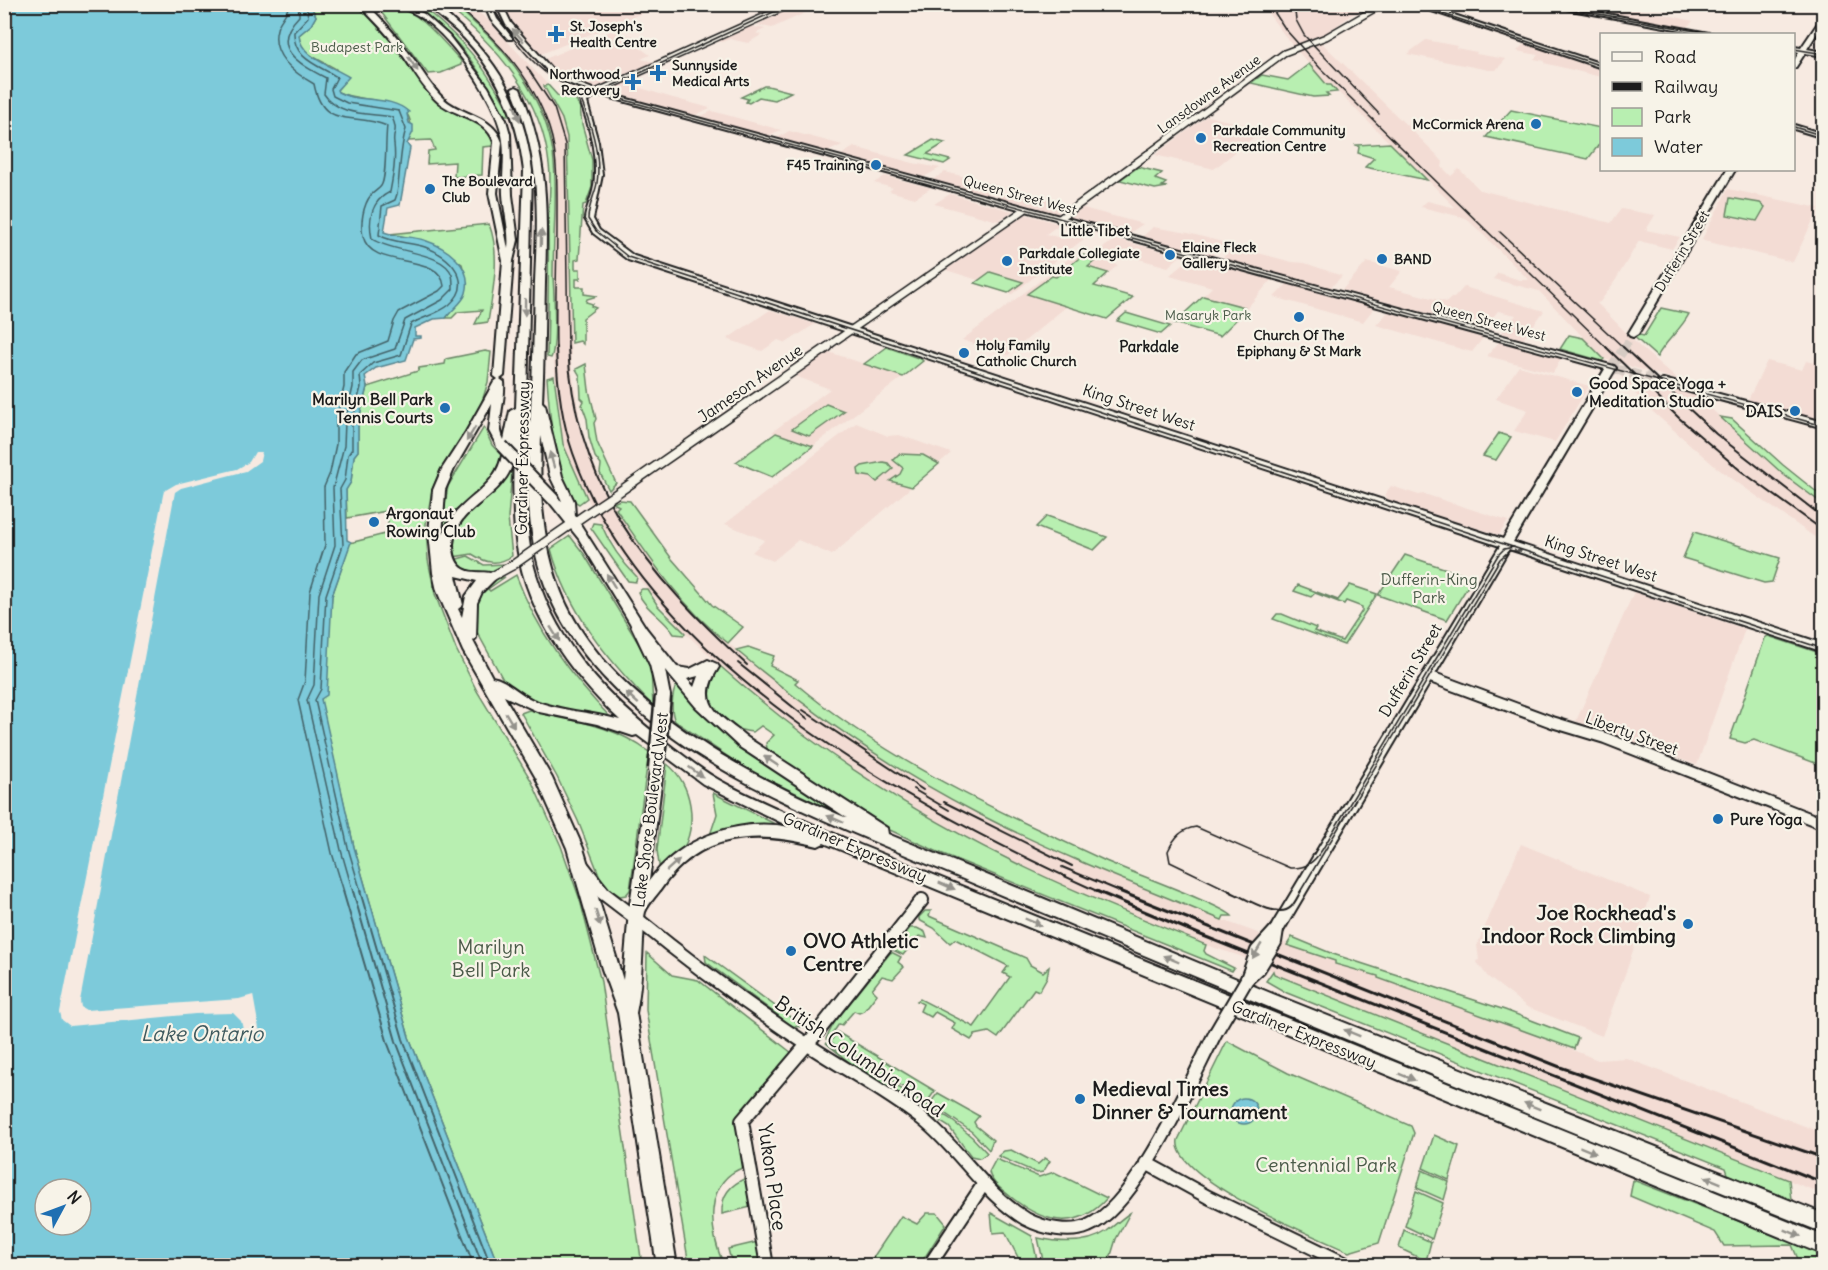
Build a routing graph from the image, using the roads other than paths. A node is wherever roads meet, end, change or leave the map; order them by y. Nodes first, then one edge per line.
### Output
1 (361, 4) edge
2 (397, 4) edge
3 (403, 4) edge
4 (428, 4) edge
5 (438, 4) edge
6 (487, 4) edge
7 (499, 4) edge
8 (792, 4) edge
9 (1383, 4) edge
10 (1414, 4) edge
11 (1541, 4) edge
12 (380, 9) dead end
13 (421, 14) junction
14 (1824, 16) edge
15 (388, 30) junction
16 (1705, 33) edge
17 (1795, 49) edge
18 (1803, 50) junction
19 (1824, 54) edge
20 (1795, 64) edge
21 (1600, 65) edge
22 (596, 92) junction
23 (497, 113) junction
24 (473, 119) junction
25 (1795, 127) edge
26 (1824, 136) edge
27 (1730, 171) edge
28 (1024, 210) junction
29 (1059, 219) junction
30 (508, 261) junction
31 (851, 331) junction
32 (1633, 334) tunnel mouth
33 (1611, 368) joint
34 (499, 379) junction
35 (1664, 382) tunnel mouth
36 (530, 394) junction
37 (1824, 425) edge
38 (572, 519) junction
39 (1506, 544) junction
40 (446, 551) junction
41 (491, 578) junction
42 (460, 626) junction
43 (642, 631) junction
44 (1824, 648) edge
45 (470, 651) junction
46 (480, 670) junction
47 (672, 670) junction
48 (1428, 676) junction
49 (707, 712) junction
50 (651, 740) junction
51 (1824, 824) edge
52 (854, 849) junction
53 (908, 850) junction
54 (580, 863) junction
55 (922, 900) dead end
56 (637, 915) junction
57 (1277, 929) joint
58 (627, 1013) junction
59 (808, 1045) junction
60 (1146, 1163) junction
61 (983, 1185) junction
62 (1765, 1211) junction
63 (1824, 1224) edge
64 (1090, 1226) joint
65 (1824, 1246) edge
66 (667, 1266) edge
67 (767, 1266) edge
68 (929, 1266) edge
69 (1350, 1266) edge

1 - 15 highway
2 - 13 highway
3 - 13 highway
4 -> 36 highway, Gardiner Expressway
36 -> 5 highway, Gardiner Expressway
6 - 22 main road
22 -> 7 main road
8 - 22 street
9 - 29 street, Lansdowne Avenue
10 - 21 main road
11 - 16 main road
12 - 15 highway
13 - 23 highway
14 - 18 main road
15 -> 24 highway
17 - 18 main road
18 - 19 main road
18 - 20 main road
22 - 28 main road, Queen Street West
22 - 31 main road, King Street West
23 - 24 highway
23 - 30 highway
24 - 30 highway
25 - 26 main road
27 - 32 main road, Dufferin Street
28 - 29 main road, Queen Street West
28 - 31 street, Jameson Avenue
29 - 33 main road, Queen Street West
30 - 34 highway
31 - 38 street, Jameson Avenue, bridge
31 - 39 main road, King Street West
33 - 39 main road, Dufferin Street
34 - 38 highway, bridge
34 -> 42 highway
35 - 37 main road
38 -> 36 highway
36 - 40 highway
36 -> 50 highway, Gardiner Expressway
53 -> 36 highway, Gardiner Expressway
38 - 41 street, Jameson Avenue, bridge
43 -> 38 highway, Lake Shore Boulevard West
39 - 44 main road, King Street West
39 - 48 main road, Dufferin Street
40 - 41 highway
40 - 42 highway
41 - 45 highway
42 - 45 highway, Lake Shore Boulevard West
43 - 47 highway
43 - 56 highway, Lake Shore Boulevard West, bridge
45 - 46 highway, Lake Shore Boulevard West
46 - 50 highway
46 -> 54 highway, Lake Shore Boulevard West
47 - 49 highway
47 - 49 highway
48 - 51 street, Liberty Street
48 - 57 main road, Dufferin Street
53 -> 49 highway
50 -> 52 highway, Gardiner Expressway
56 -> 52 highway
52 -> 62 highway, Gardiner Expressway
62 -> 53 highway, Gardiner Expressway
54 - 56 main road
54 -> 58 highway, Lake Shore Boulevard West
55 - 59 street
56 - 58 highway, Lake Shore Boulevard West
56 - 59 street, British Columbia Road
57 - 60 street, Dufferin Street, bridge
58 - 66 highway, Lake Shore Boulevard West
59 - 61 street, British Columbia Road
59 - 67 street, Yukon Place
60 - 64 street, Dufferin Street
60 - 69 street
61 - 64 street, British Columbia Road
61 - 68 street
62 - 63 highway, Gardiner Expressway
62 -> 65 highway, Gardiner Expressway

